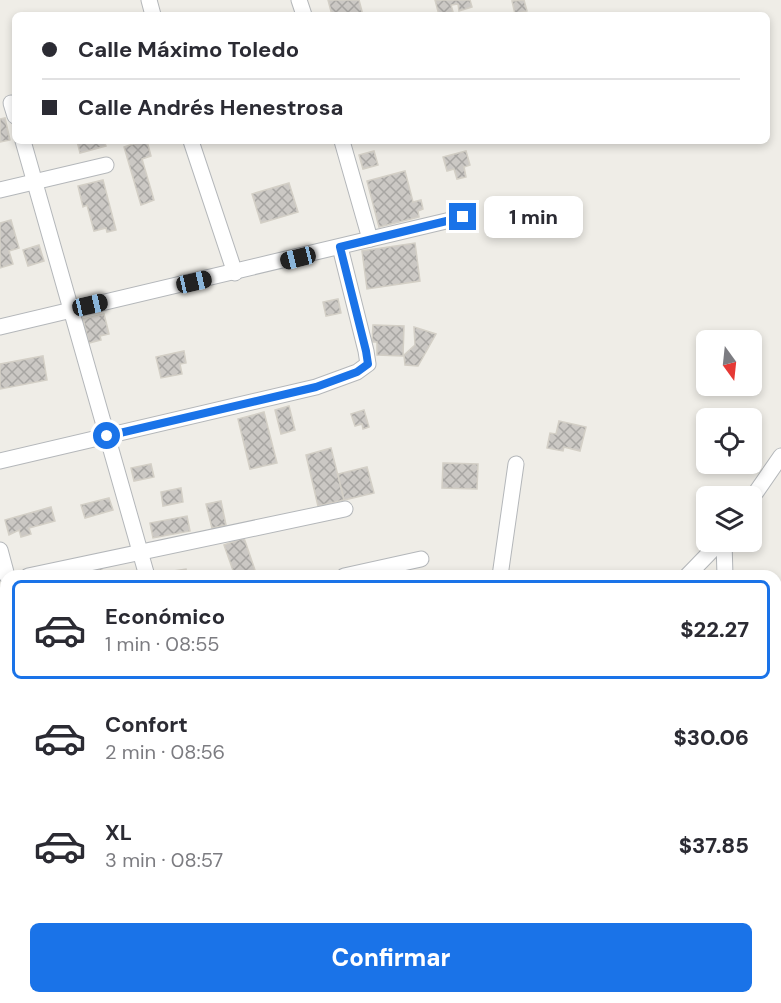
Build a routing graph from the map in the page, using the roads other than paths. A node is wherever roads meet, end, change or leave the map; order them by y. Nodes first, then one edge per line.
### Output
1 (24, 144) edge
2 (192, 144) edge
3 (343, 144) edge
4 (106, 165) dead end
5 (37, 183) junction
6 (0, 190) edge
7 (463, 217) dead end
8 (370, 239) junction
9 (340, 247) junction
10 (235, 273) junction
11 (70, 310) junction
12 (0, 327) edge
13 (107, 436) junction
14 (781, 456) edge
15 (0, 461) edge
16 (516, 464) dead end
17 (760, 486) edge
18 (345, 509) dead end
19 (0, 550) edge
20 (140, 551) junction
21 (712, 552) edge
22 (723, 552) edge
23 (421, 559) dead end
24 (5, 570) edge
25 (55, 570) edge
26 (145, 570) edge
27 (371, 570) edge
28 (501, 570) edge
29 (693, 570) edge
30 (724, 570) edge

1 - 5 street
2 - 10 street
3 - 8 street
4 - 5 street
5 - 6 street
5 - 11 street
7 - 8 street
8 - 9 street
9 - 10 street
9 - 13 street
10 - 11 street
11 - 12 street
11 - 13 street
13 - 15 street
13 - 20 street
14 - 17 street
16 - 28 street
18 - 20 street
19 - 24 street
20 - 25 street
20 - 26 street
21 - 29 street
22 - 30 street
23 - 27 street

